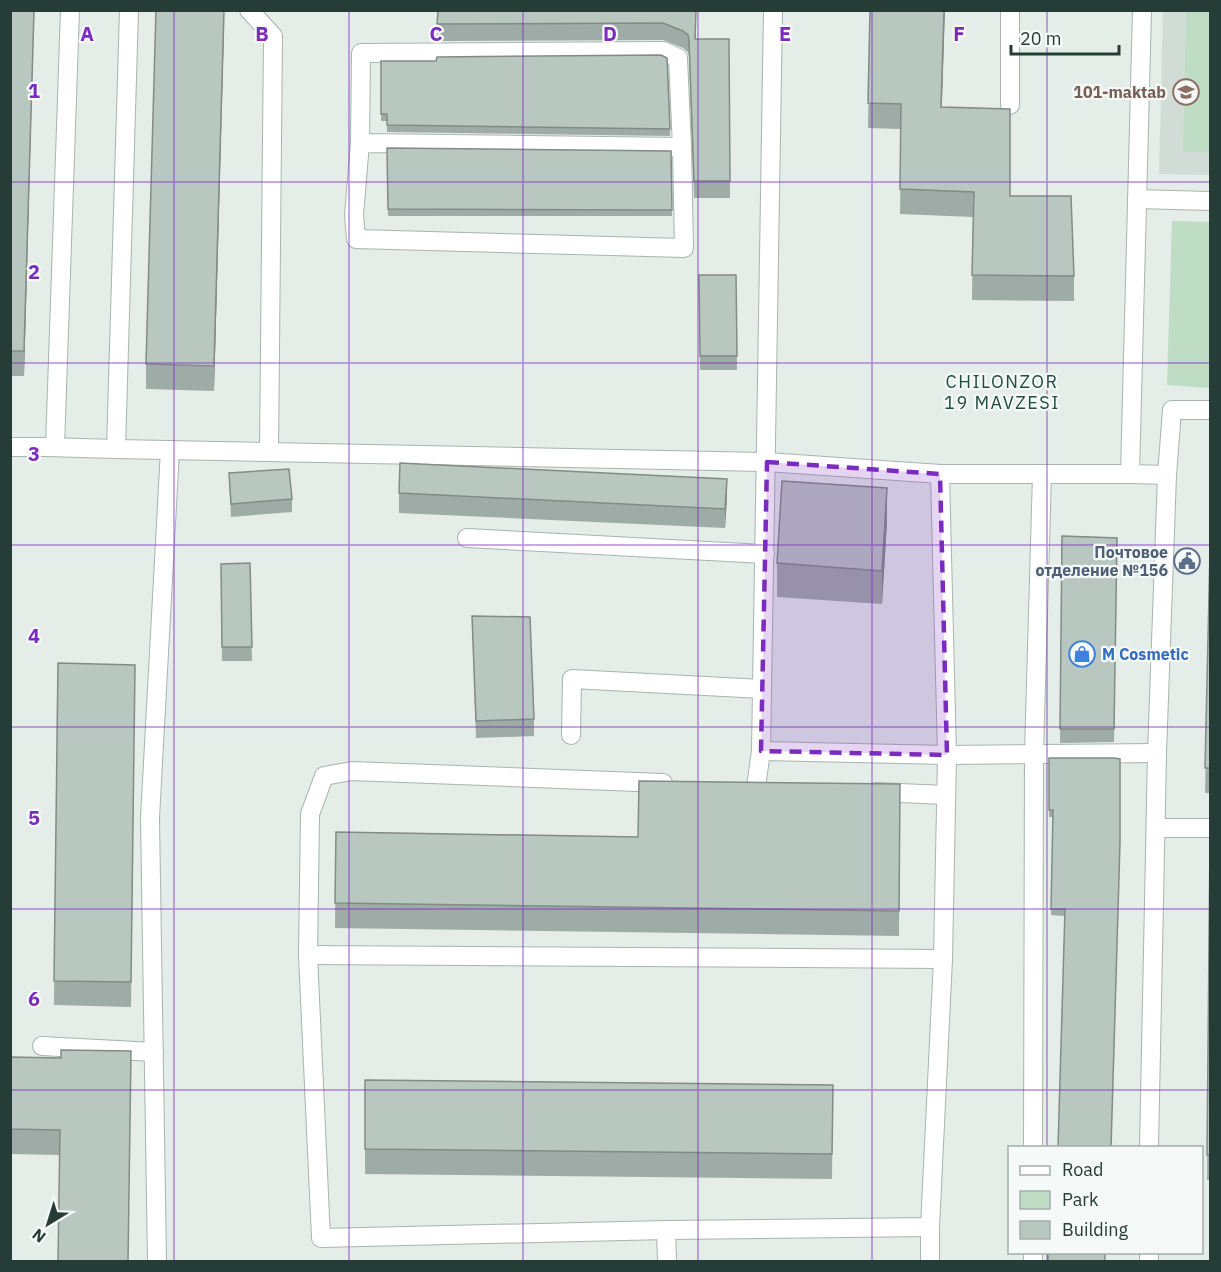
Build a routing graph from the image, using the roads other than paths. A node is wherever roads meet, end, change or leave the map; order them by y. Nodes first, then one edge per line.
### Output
1 (70, 10) edge
2 (129, 10) edge
3 (249, 10) edge
4 (774, 10) edge
5 (1010, 10) edge
6 (1142, 10) edge
7 (1010, 105) dead end
8 (360, 143) junction
9 (682, 147) junction
10 (1137, 199) junction
11 (1210, 201) edge
12 (1210, 410) edge
13 (10, 447) edge
14 (55, 447) junction
15 (116, 449) junction
16 (170, 450) junction
17 (269, 452) junction
18 (767, 462) junction
19 (940, 474) junction
20 (1042, 474) junction
21 (1130, 474) junction
22 (1167, 475) junction
23 (466, 538) dead end
24 (765, 554) junction
25 (762, 689) junction
26 (571, 735) dead end
27 (761, 751) junction
28 (1034, 753) junction
29 (1157, 753) junction
30 (947, 755) junction
31 (685, 784) edge
32 (756, 787) edge
33 (863, 791) edge
34 (946, 795) junction
35 (1156, 828) junction
36 (1210, 828) edge
37 (308, 955) junction
38 (943, 959) junction
39 (42, 1046) dead end
40 (154, 1052) junction
41 (1033, 1146) edge
42 (1149, 1146) edge
43 (930, 1227) junction
44 (666, 1230) junction
45 (157, 1262) edge
46 (668, 1262) edge
47 (930, 1262) edge

1 - 14 street
2 - 15 street
3 - 17 street
4 - 18 street
5 - 7 street
6 - 10 street
8 - 9 street
8 - 9 street
8 - 9 street
10 - 11 street
10 - 21 street
12 - 22 street
13 - 14 street
14 - 15 street
15 - 16 street
16 - 17 street
16 - 40 street
17 - 18 street
18 - 19 street
18 - 24 street
19 - 20 street
19 - 30 street
20 - 21 street
20 - 28 street
21 - 22 street
22 - 29 street
23 - 24 street
24 - 25 street
25 - 26 street
25 - 27 street
27 - 30 street
27 - 32 street
28 - 29 street
28 - 30 street
28 - 41 street
29 - 35 street
30 - 34 street
31 - 37 street
33 - 34 street
34 - 38 street
35 - 36 street
35 - 42 street
37 - 38 street
37 - 44 street
38 - 43 street
39 - 40 street
40 - 45 street
43 - 44 street
43 - 47 street
44 - 46 street

